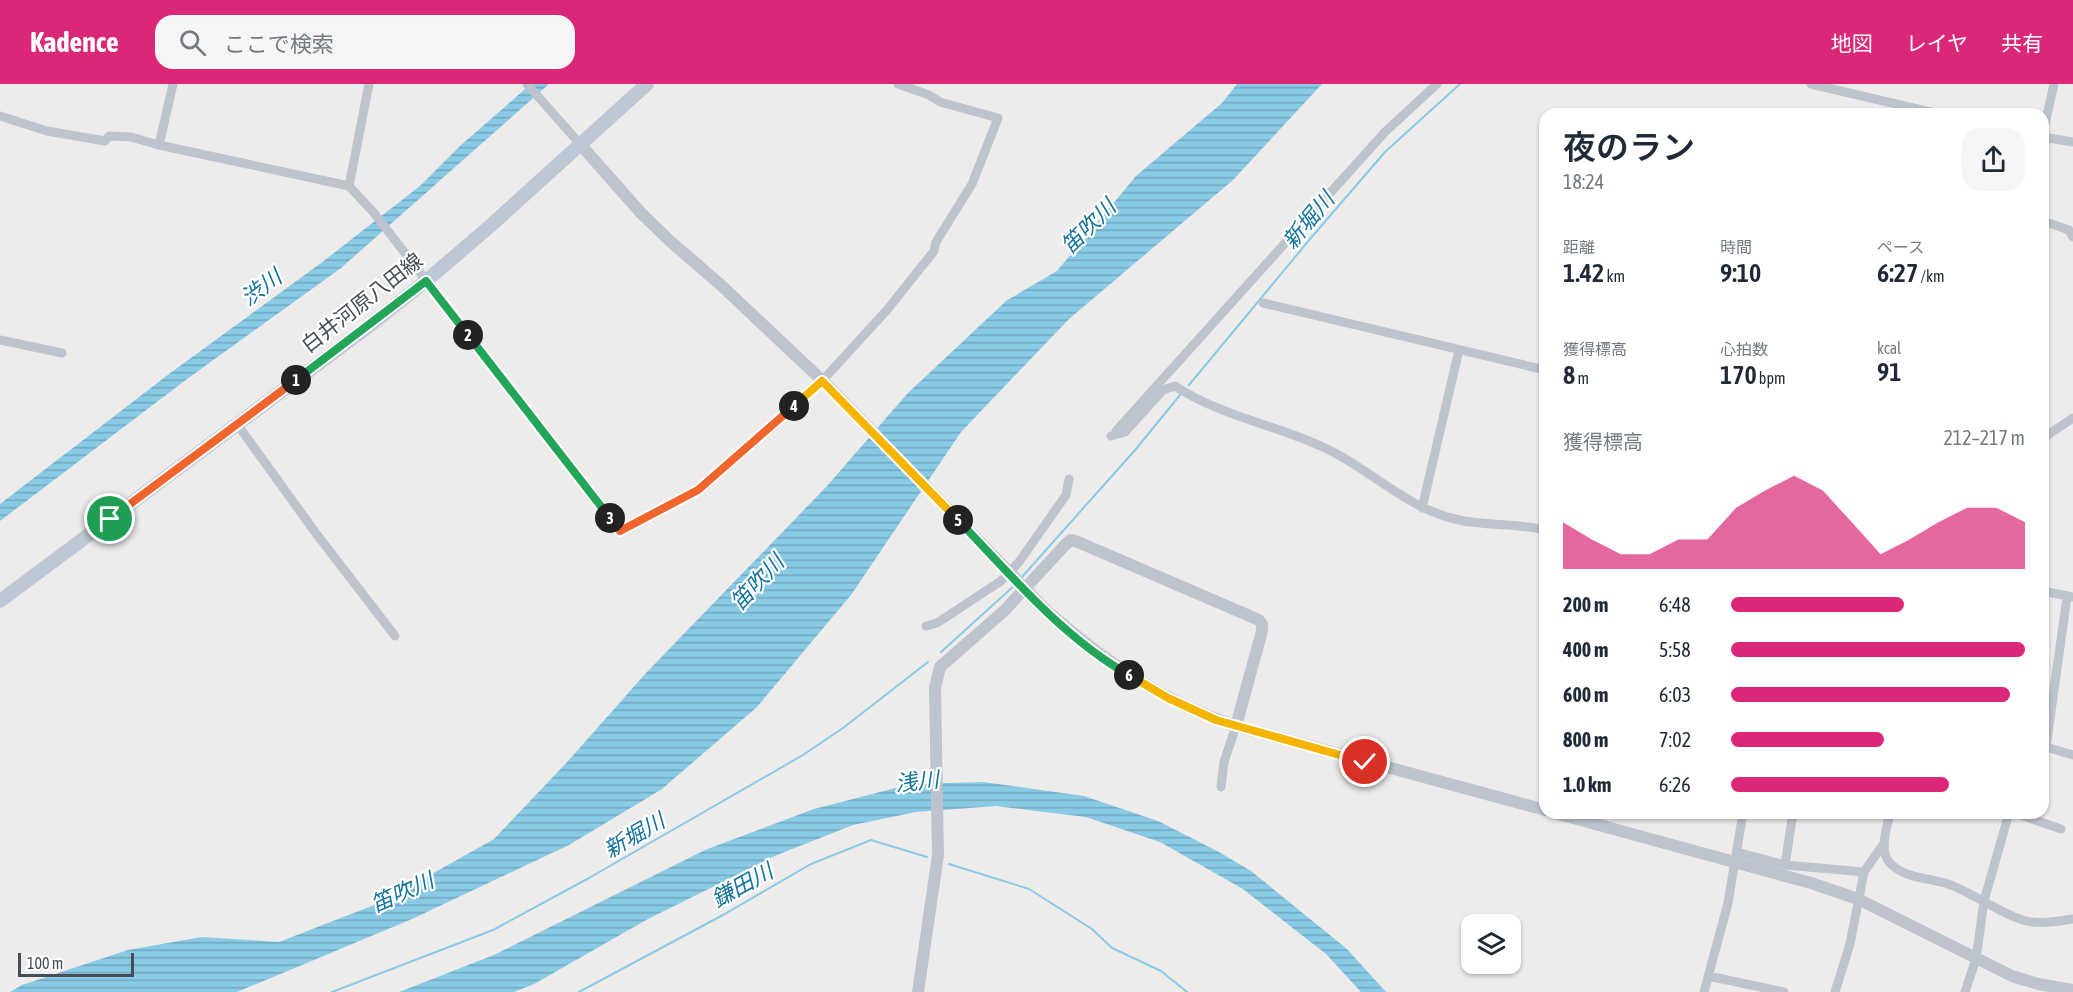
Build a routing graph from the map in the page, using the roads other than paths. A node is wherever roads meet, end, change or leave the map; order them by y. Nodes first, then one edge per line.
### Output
1 (173, 84) edge
2 (369, 84) edge
3 (527, 84) edge
4 (647, 84) edge
5 (898, 84) edge
6 (930, 84) edge
7 (1437, 84) edge
8 (1811, 84) edge
9 (2054, 84) edge
10 (929, 94) junction
11 (1913, 108) edge
12 (2049, 108) edge
13 (0, 116) edge
14 (2049, 136) edge
15 (2073, 142) edge
16 (580, 144) junction
17 (159, 145) junction
18 (349, 186) junction
19 (2049, 223) edge
20 (2073, 237) edge
21 (426, 281) junction
22 (1263, 303) dead end
23 (0, 340) edge
24 (1459, 350) junction
25 (62, 353) dead end
26 (1539, 369) edge
27 (825, 383) junction
28 (2073, 418) edge
29 (237, 424) junction
30 (2049, 434) edge
31 (1069, 479) dead end
32 (1422, 508) junction
33 (1539, 529) edge
34 (2049, 592) edge
35 (2070, 597) edge
36 (0, 601) edge
37 (926, 626) dead end
38 (395, 636) dead end
39 (2049, 700) edge
40 (1236, 726) junction
41 (2049, 748) edge
42 (2073, 755) edge
43 (1221, 787) dead end
44 (1539, 808) edge
45 (1579, 819) edge
46 (1742, 819) edge
47 (1792, 819) edge
48 (1889, 819) edge
49 (2007, 819) edge
50 (2032, 819) edge
51 (2061, 829) dead end
52 (1884, 843) junction
53 (1736, 858) junction
54 (1785, 865) junction
55 (1864, 872) junction
56 (1858, 899) junction
57 (1984, 901) junction
58 (2073, 919) edge
59 (1976, 959) junction
60 (1708, 976) junction
61 (2073, 990) edge
62 (918, 992) edge
63 (1704, 992) edge
64 (1784, 992) edge
65 (1836, 992) edge
66 (1965, 992) edge

1 - 17 street
2 - 18 street
3 - 16 street
4 - 16 main road, 白井河原八田線
5 - 10 street
6 - 10 street
7 - 32 street
8 - 11 street
9 - 12 street
10 - 27 street
13 - 17 street
14 - 15 street
16 - 21 main road, 白井河原八田線
16 - 27 street
17 - 18 street
18 - 21 street
19 - 20 street
21 - 27 street
21 - 29 main road, 白井河原八田線
22 - 24 street
23 - 25 street
24 - 26 street
24 - 32 street
27 - 40 street, bridge
28 - 30 street
29 - 36 main road, 白井河原八田線
29 - 38 street
31 - 37 street
32 - 33 street
34 - 35 street
35 - 39 street
40 - 43 street
40 - 44 street
40 - 62 street
41 - 42 street
45 - 53 street
46 - 53 street
47 - 54 street
48 - 52 street
49 - 57 street
50 - 51 street
52 - 55 street
52 - 57 street
53 - 54 street
53 - 56 street
53 - 60 street
54 - 55 street
55 - 56 street
56 - 59 street
56 - 65 street
57 - 58 street
57 - 59 street
59 - 61 street
59 - 66 street
60 - 63 street
60 - 64 street

